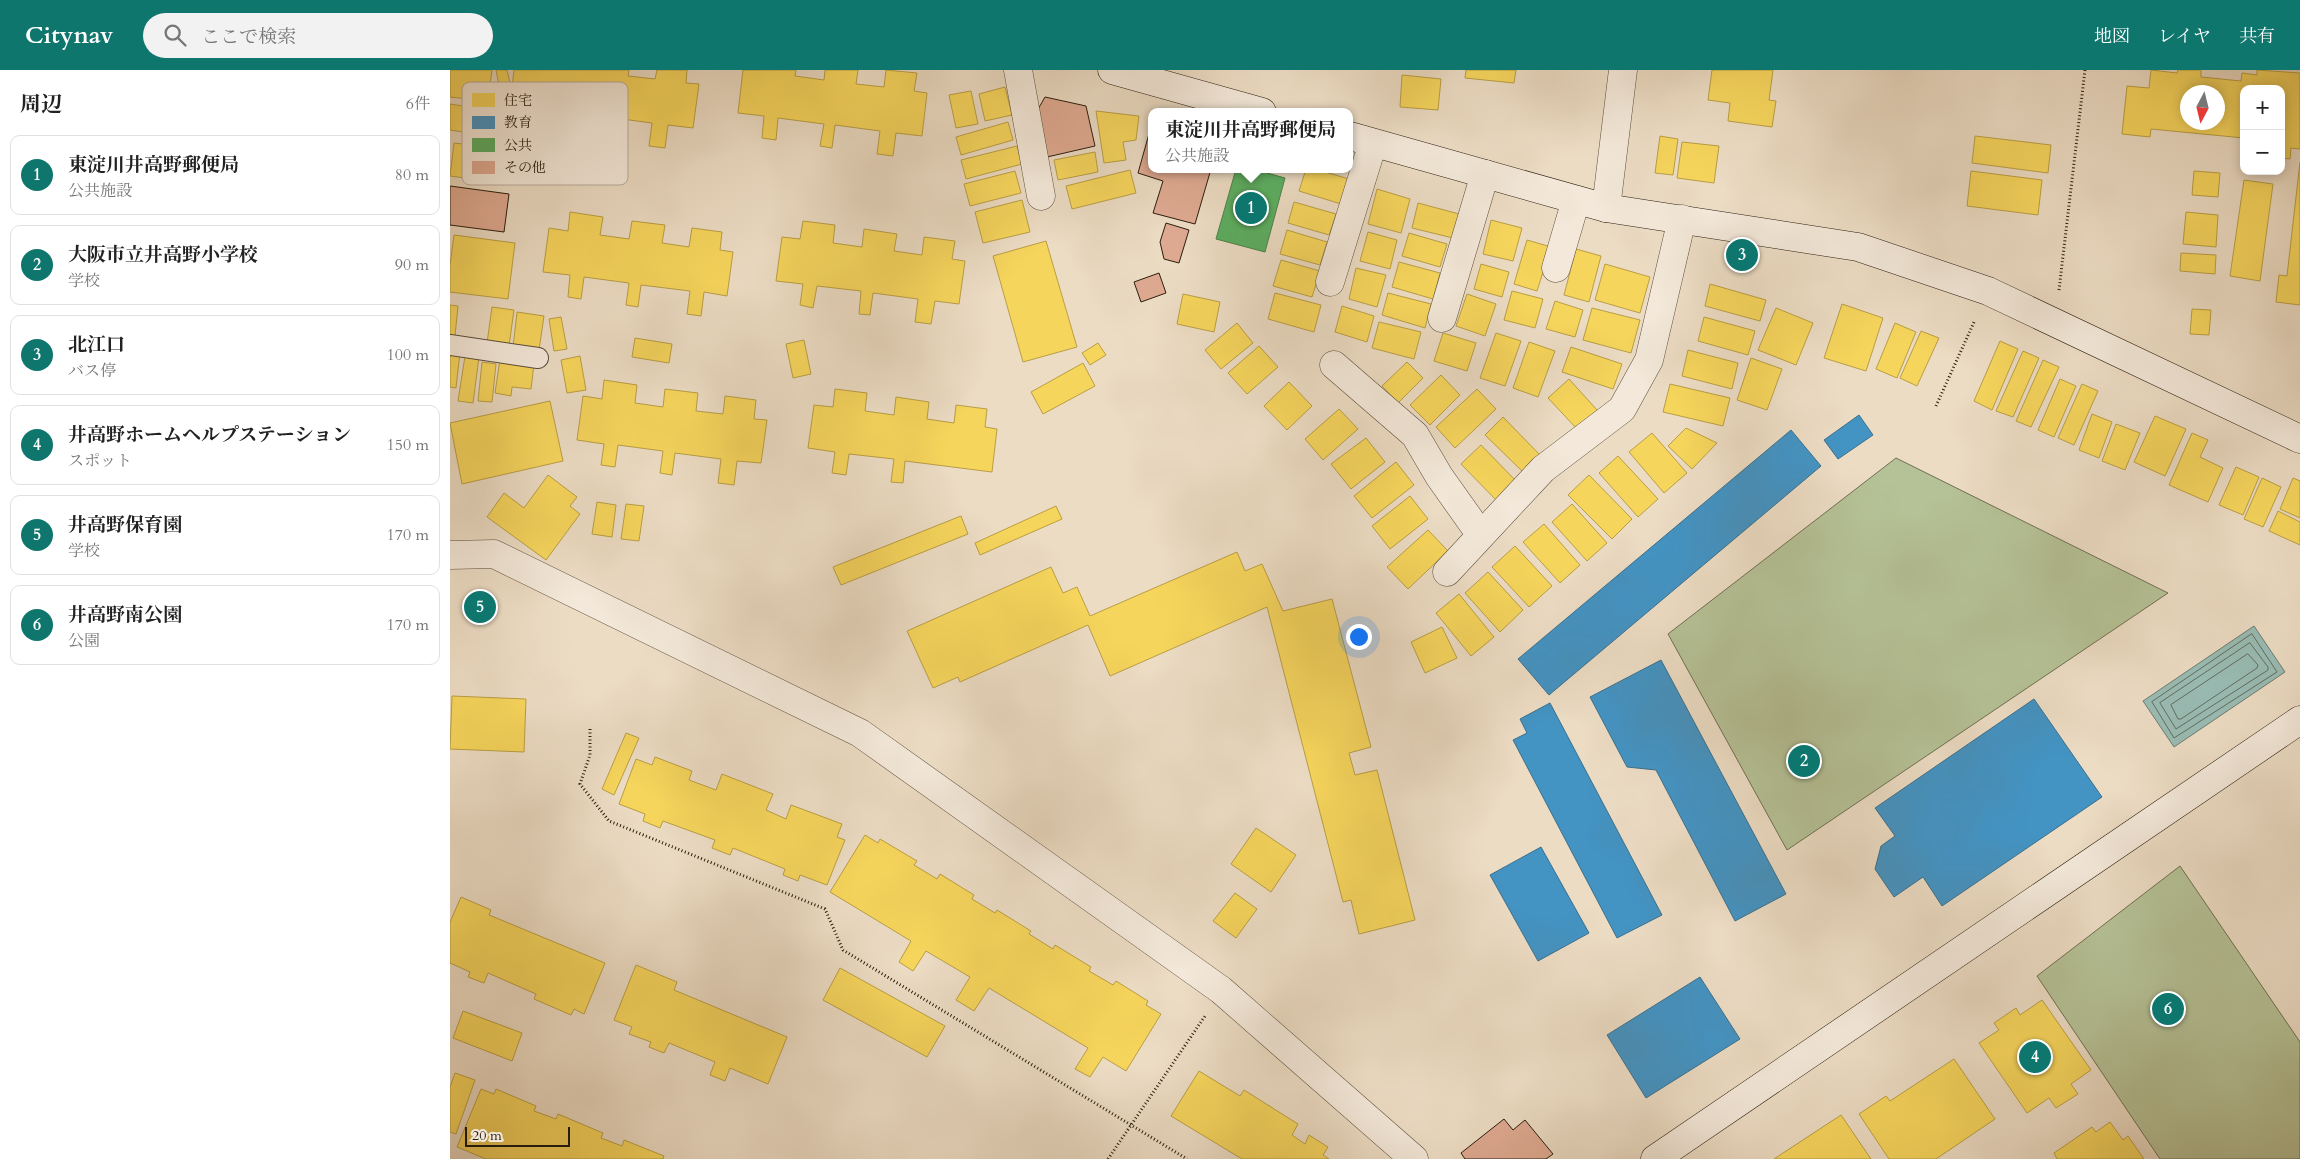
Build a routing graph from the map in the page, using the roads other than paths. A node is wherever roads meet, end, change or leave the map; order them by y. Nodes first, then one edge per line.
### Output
1 (1018, 70) edge
2 (1112, 70) edge
3 (1623, 70) edge
4 (1248, 108) edge
5 (1361, 139) edge
6 (1485, 174) junction
7 (1042, 196) dead end
8 (1576, 200) junction
9 (1606, 208) junction
10 (1682, 219) junction
11 (1556, 268) dead end
12 (1330, 282) dead end
13 (1442, 318) dead end
14 (450, 345) edge
15 (538, 358) dead end
16 (1334, 364) dead end
17 (2300, 439) edge
18 (1480, 534) junction
19 (450, 555) edge
20 (1447, 572) dead end
21 (2300, 720) edge
22 (1414, 1159) edge
23 (1655, 1159) edge

1 - 7 street
2 - 4 street
3 - 9 street
5 - 6 street
5 - 12 street
6 - 8 street
6 - 13 street
8 - 9 street
8 - 11 street
9 - 10 street
10 - 17 street
10 - 18 street
14 - 15 lane
16 - 18 street
18 - 20 street
19 - 22 street
21 - 23 street

